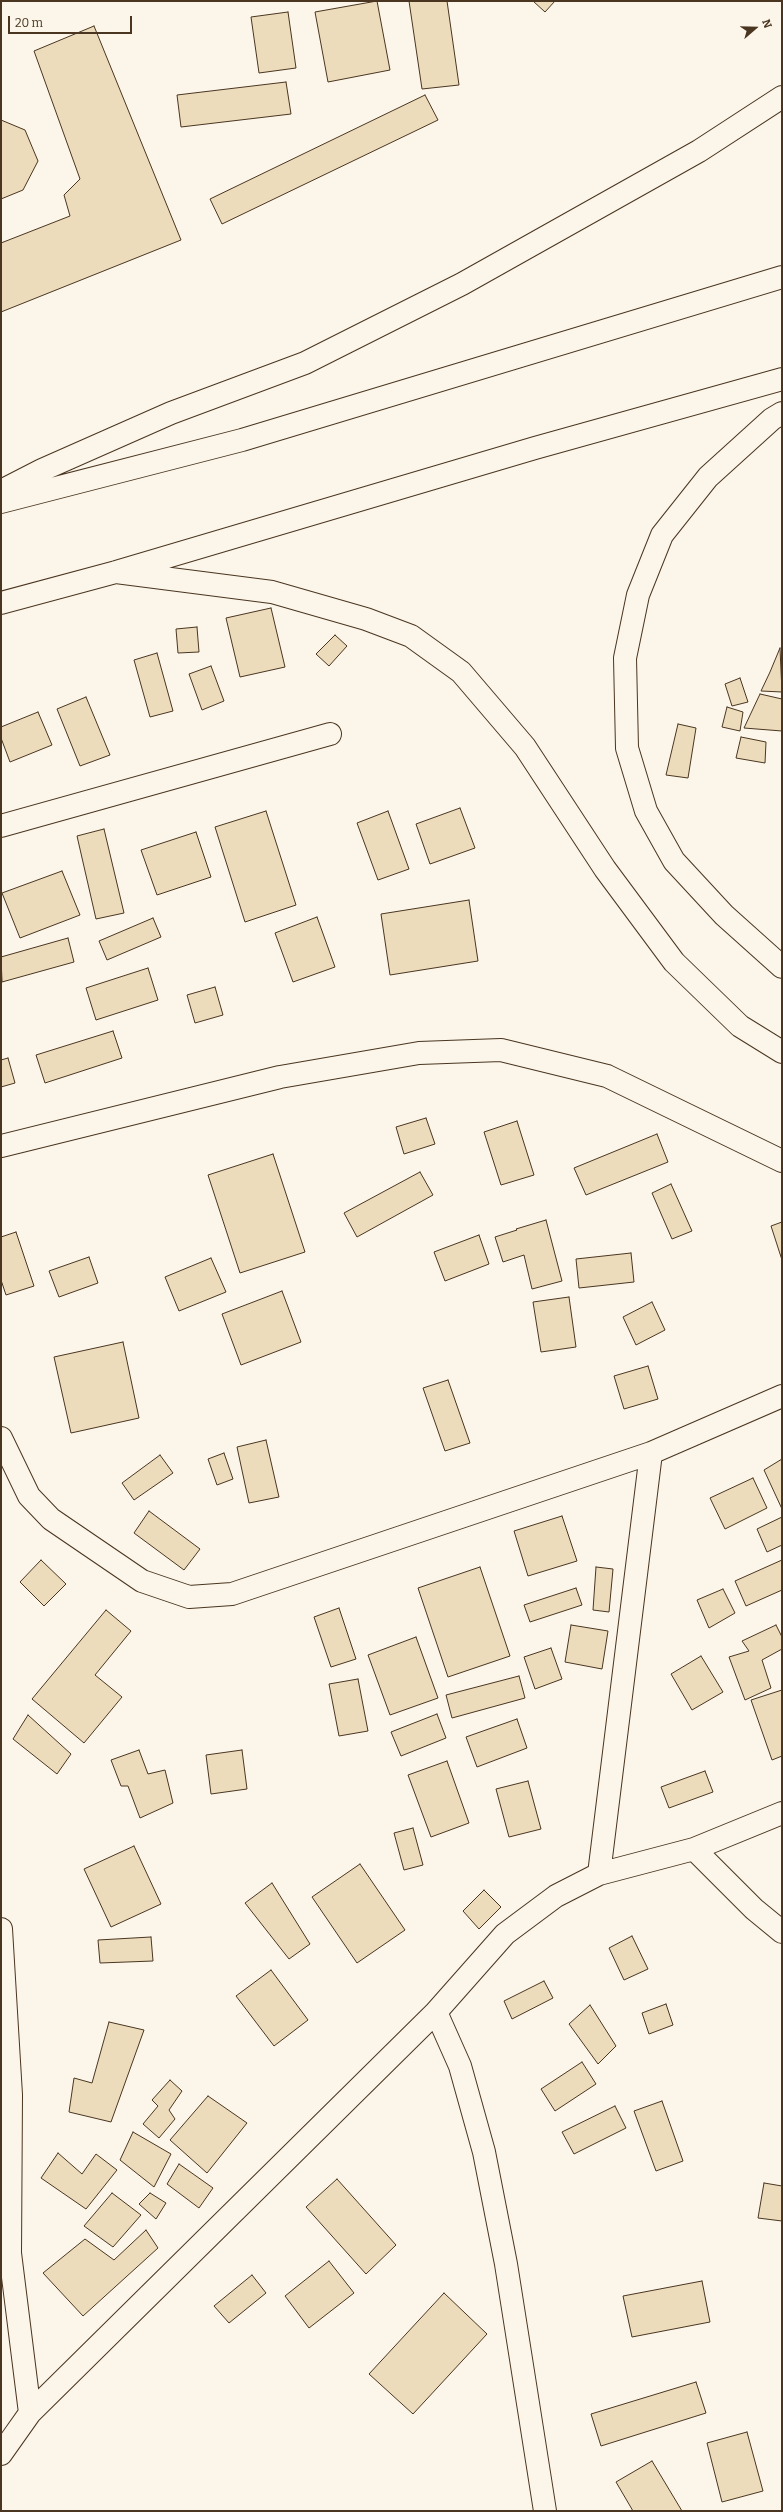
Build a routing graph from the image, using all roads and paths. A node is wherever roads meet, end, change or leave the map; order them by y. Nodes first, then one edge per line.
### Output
1 (782, 97) edge
2 (782, 277) edge
3 (782, 379) edge
4 (782, 413) edge
5 (1, 491) edge
6 (1, 502) edge
7 (116, 572) junction
8 (1, 604) edge
9 (330, 734) dead end
10 (1, 826) edge
11 (782, 967) edge
12 (782, 1052) edge
13 (1, 1146) edge
14 (782, 1160) edge
15 (782, 1396) edge
16 (1, 1438) edge
17 (651, 1453) junction
18 (782, 1813) edge
19 (694, 1849) junction
20 (599, 1874) junction
21 (1, 1929) edge
22 (782, 1932) edge
23 (436, 2012) junction
24 (30, 2414) junction
25 (1, 2454) edge
26 (545, 2511) edge

1 - 5 main road
2 - 6 main road
3 - 7 main road
4 - 11 main road
7 - 8 main road
7 - 12 main road
9 - 10 main road
13 - 14 main road
15 - 17 main road
16 - 17 main road
17 - 20 main road
18 - 19 main road
19 - 20 main road
19 - 22 main road
20 - 23 main road
21 - 24 main road
23 - 24 main road
23 - 26 main road
24 - 25 main road

